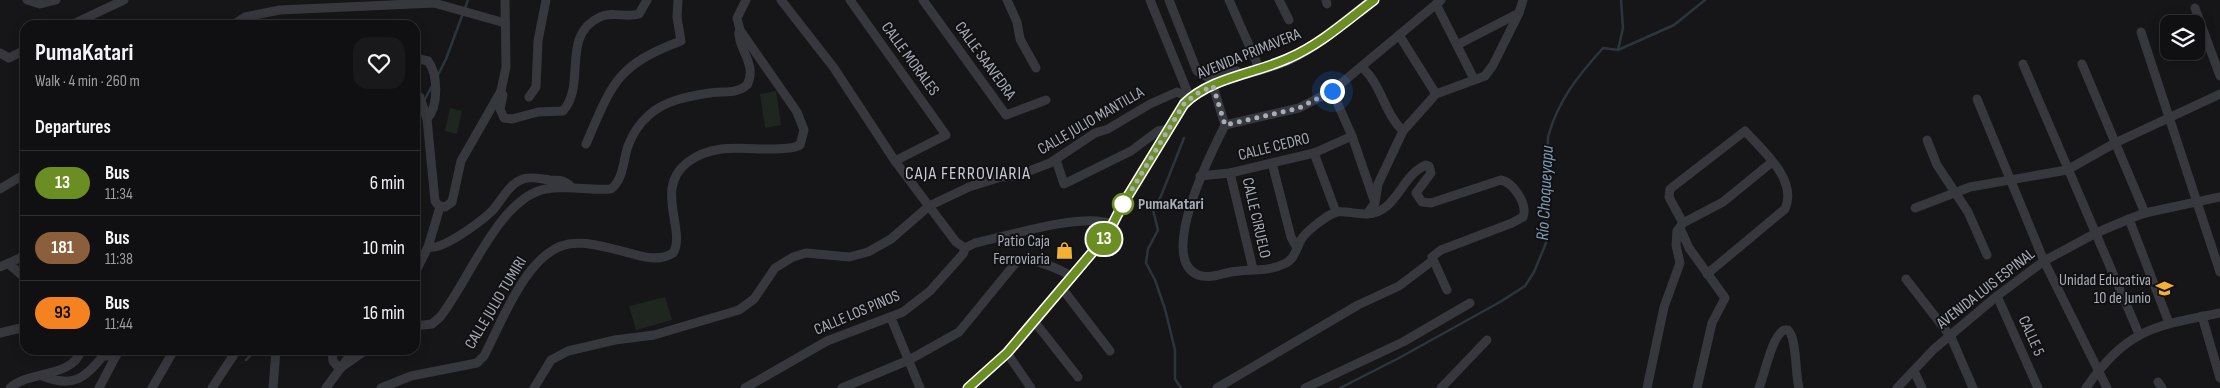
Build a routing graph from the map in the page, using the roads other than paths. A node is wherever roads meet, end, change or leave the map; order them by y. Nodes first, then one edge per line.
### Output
1 (27, 0) edge
2 (56, 0) edge
3 (124, 0) edge
4 (504, 0) edge
5 (546, 0) edge
6 (647, 0) edge
7 (678, 0) edge
8 (746, 0) edge
9 (781, 0) edge
10 (850, 0) edge
11 (923, 0) edge
12 (1007, 0) edge
13 (1150, 0) edge
14 (1169, 0) edge
15 (1229, 0) edge
16 (1279, 0) edge
17 (1374, 0) edge
18 (1523, 0) edge
19 (1438, 2) edge
20 (2195, 8) dead end
21 (1519, 13) junction
22 (82, 20) edge
23 (240, 20) edge
24 (1289, 20) dead end
25 (505, 23) junction
26 (740, 30) junction
27 (2141, 32) dead end
28 (1399, 34) junction
29 (1457, 45) junction
30 (20, 53) edge
31 (0, 55) edge
32 (420, 59) edge
33 (2023, 64) dead end
34 (2082, 64) dead end
35 (1036, 68) dead end
36 (1363, 68) junction
37 (1260, 70) junction
38 (1247, 74) junction
39 (2220, 76) edge
40 (1474, 79) junction
41 (1213, 86) junction
42 (501, 91) junction
43 (1332, 91) junction
44 (1436, 94) junction
45 (2220, 94) edge
46 (420, 97) edge
47 (529, 97) dead end
48 (1190, 98) junction
49 (1977, 99) dead end
50 (1046, 100) dead end
51 (2170, 117) junction
52 (427, 119) junction
53 (1225, 125) junction
54 (1169, 129) junction
55 (1403, 132) junction
56 (1352, 136) junction
57 (1927, 140) dead end
58 (2116, 143) junction
59 (586, 144) dead end
60 (1314, 154) junction
61 (1056, 160) junction
62 (894, 162) junction
63 (1772, 162) junction
64 (1272, 163) junction
65 (2067, 170) junction
66 (1230, 173) junction
67 (1200, 176) junction
68 (20, 177) edge
69 (2012, 180) junction
70 (571, 187) junction
71 (0, 189) edge
72 (1955, 193) junction
73 (2220, 197) edge
74 (2195, 201) junction
75 (1375, 202) junction
76 (929, 206) junction
77 (440, 207) junction
78 (1915, 208) dead end
79 (1336, 212) junction
80 (2145, 213) junction
81 (1367, 214) junction
82 (2129, 219) junction
83 (1112, 224) junction
84 (1681, 225) junction
85 (2096, 233) junction
86 (428, 247) junction
87 (965, 248) junction
88 (1297, 248) junction
89 (1987, 255) dead end
90 (20, 256) edge
91 (1432, 261) junction
92 (2044, 262) junction
93 (420, 263) edge
94 (9, 264) junction
95 (0, 267) edge
96 (1253, 269) junction
97 (2220, 272) edge
98 (20, 274) edge
99 (1708, 274) junction
100 (1070, 276) junction
101 (1906, 279) dead end
102 (1061, 287) junction
103 (1447, 290) dead end
104 (1997, 296) junction
105 (1470, 303) dead end
106 (2220, 313) edge
107 (2202, 316) junction
108 (891, 318) junction
109 (1034, 320) junction
110 (2169, 323) junction
111 (420, 325) edge
112 (20, 328) edge
113 (0, 333) edge
114 (2139, 334) junction
115 (1951, 337) junction
116 (1487, 340) dead end
117 (1110, 351) dead end
118 (1007, 353) junction
119 (80, 355) edge
120 (108, 355) edge
121 (116, 355) edge
122 (171, 355) edge
123 (234, 355) edge
124 (276, 355) edge
125 (332, 355) edge
126 (351, 355) edge
127 (359, 355) edge
128 (910, 360) junction
129 (343, 366) junction
130 (1914, 370) junction
131 (2098, 370) junction
132 (42, 376) junction
133 (1078, 377) dead end
134 (2220, 378) edge
135 (10, 388) edge
136 (99, 388) edge
137 (152, 388) edge
138 (212, 388) edge
139 (273, 388) edge
140 (326, 388) edge
141 (381, 388) edge
142 (534, 388) edge
143 (745, 388) edge
144 (842, 388) edge
145 (920, 388) edge
146 (968, 388) edge
147 (1031, 388) edge
148 (1217, 388) edge
149 (1304, 388) edge
150 (1441, 388) edge
151 (1647, 388) edge
152 (1696, 388) edge
153 (1759, 388) edge
154 (1799, 388) edge
155 (1898, 388) edge
156 (1922, 388) edge
157 (1973, 388) edge
158 (2038, 388) edge
159 (2086, 388) edge
160 (2106, 388) edge

1 - 2 street
3 - 22 street
4 - 25 street
5 - 47 street
6 - 42 street
7 - 59 street
8 - 26 street
9 - 62 street
10 - 62 street, CALLE MORALES
11 - 50 street, CALLE SAAVEDRA
12 - 35 street
13 - 48 street
14 - 38 street
15 - 37 street
16 - 24 street
17 - 37 main road, AVENIDA PRIMAVERA
18 - 21 street
19 - 28 street
19 - 29 street
20 - 39 street
21 - 29 street
21 - 40 street
23 - 25 street
25 - 42 street
26 - 70 street
26 - 141 street, CALLE JULIO TUMIRI
27 - 51 street
28 - 36 street
28 - 44 street
29 - 40 street
30 - 31 street
32 - 52 street
33 - 65 street
34 - 58 street
36 - 43 street
36 - 55 street
37 - 38 main road, AVENIDA PRIMAVERA
38 - 41 main road, AVENIDA PRIMAVERA
40 - 44 street
41 - 48 main road, AVENIDA PRIMAVERA
41 - 53 street
42 - 77 street
43 - 53 street
43 - 56 street
44 - 55 street
45 - 51 street
46 - 52 street
48 - 54 main road, AVENIDA PRIMAVERA
48 - 61 street, CALLE JULIO MANTILLA
49 - 69 street
51 - 58 street
51 - 74 street
52 - 77 street
53 - 67 street
54 - 61 street
54 - 83 main road, AVENIDA PRIMAVERA
55 - 75 street
56 - 60 street, CALLE CEDRO
56 - 75 street
57 - 72 street
58 - 65 street
58 - 80 street
60 - 64 street, CALLE CEDRO
60 - 79 street
61 - 76 street, CALLE JULIO MANTILLA
62 - 76 street
63 - 84 street
63 - 84 street
63 - 99 street
64 - 66 street, CALLE CEDRO
64 - 88 street
65 - 69 street
65 - 85 street
66 - 67 street, CALLE CEDRO
66 - 96 street, CALLE CIRUELO
67 - 96 street
68 - 71 street
69 - 72 street
69 - 92 street
70 - 86 street
70 - 111 street
72 - 78 street
72 - 89 street
73 - 74 street, AVENIDA LUIS ESPINAL
74 - 80 street, AVENIDA LUIS ESPINAL
74 - 97 street
75 - 81 street
76 - 87 street
76 - 142 street, CALLE JULIO MANTILLA
77 - 86 street
79 - 81 street
79 - 88 street
80 - 82 street, AVENIDA LUIS ESPINAL
81 - 91 street
82 - 85 street, AVENIDA LUIS ESPINAL
82 - 110 street
83 - 87 street
83 - 100 main road, AVENIDA PRIMAVERA
84 - 99 street
84 - 151 street
85 - 92 street, AVENIDA LUIS ESPINAL
85 - 114 street
86 - 93 street
87 - 108 street, CALLE LOS PINOS
88 - 96 street
90 - 94 street
91 - 103 street
91 - 148 street
92 - 104 street, AVENIDA LUIS ESPINAL
92 - 131 street
94 - 95 street
94 - 98 street
99 - 152 street
100 - 102 main road, AVENIDA PRIMAVERA
100 - 128 street
101 - 115 street
102 - 109 main road, AVENIDA PRIMAVERA
102 - 117 street
104 - 115 street, AVENIDA LUIS ESPINAL
104 - 158 street, CALLE 5
105 - 149 street
106 - 107 street
107 - 110 street
107 - 134 street
108 - 128 street
108 - 143 street, CALLE LOS PINOS
109 - 118 main road, AVENIDA PRIMAVERA
109 - 133 street
110 - 114 street
112 - 113 street
114 - 131 street
115 - 130 street, AVENIDA LUIS ESPINAL
115 - 157 street
116 - 150 street
118 - 146 main road, AVENIDA PRIMAVERA
118 - 147 street
119 - 132 street
120 - 132 street
121 - 136 street
122 - 137 street
123 - 138 street
124 - 139 street
125 - 129 street
126 - 129 street
127 - 129 street
128 - 144 street
128 - 145 street
129 - 140 street
130 - 155 street, AVENIDA LUIS ESPINAL
130 - 156 street
131 - 159 street
131 - 160 street
132 - 135 street
153 - 154 street

